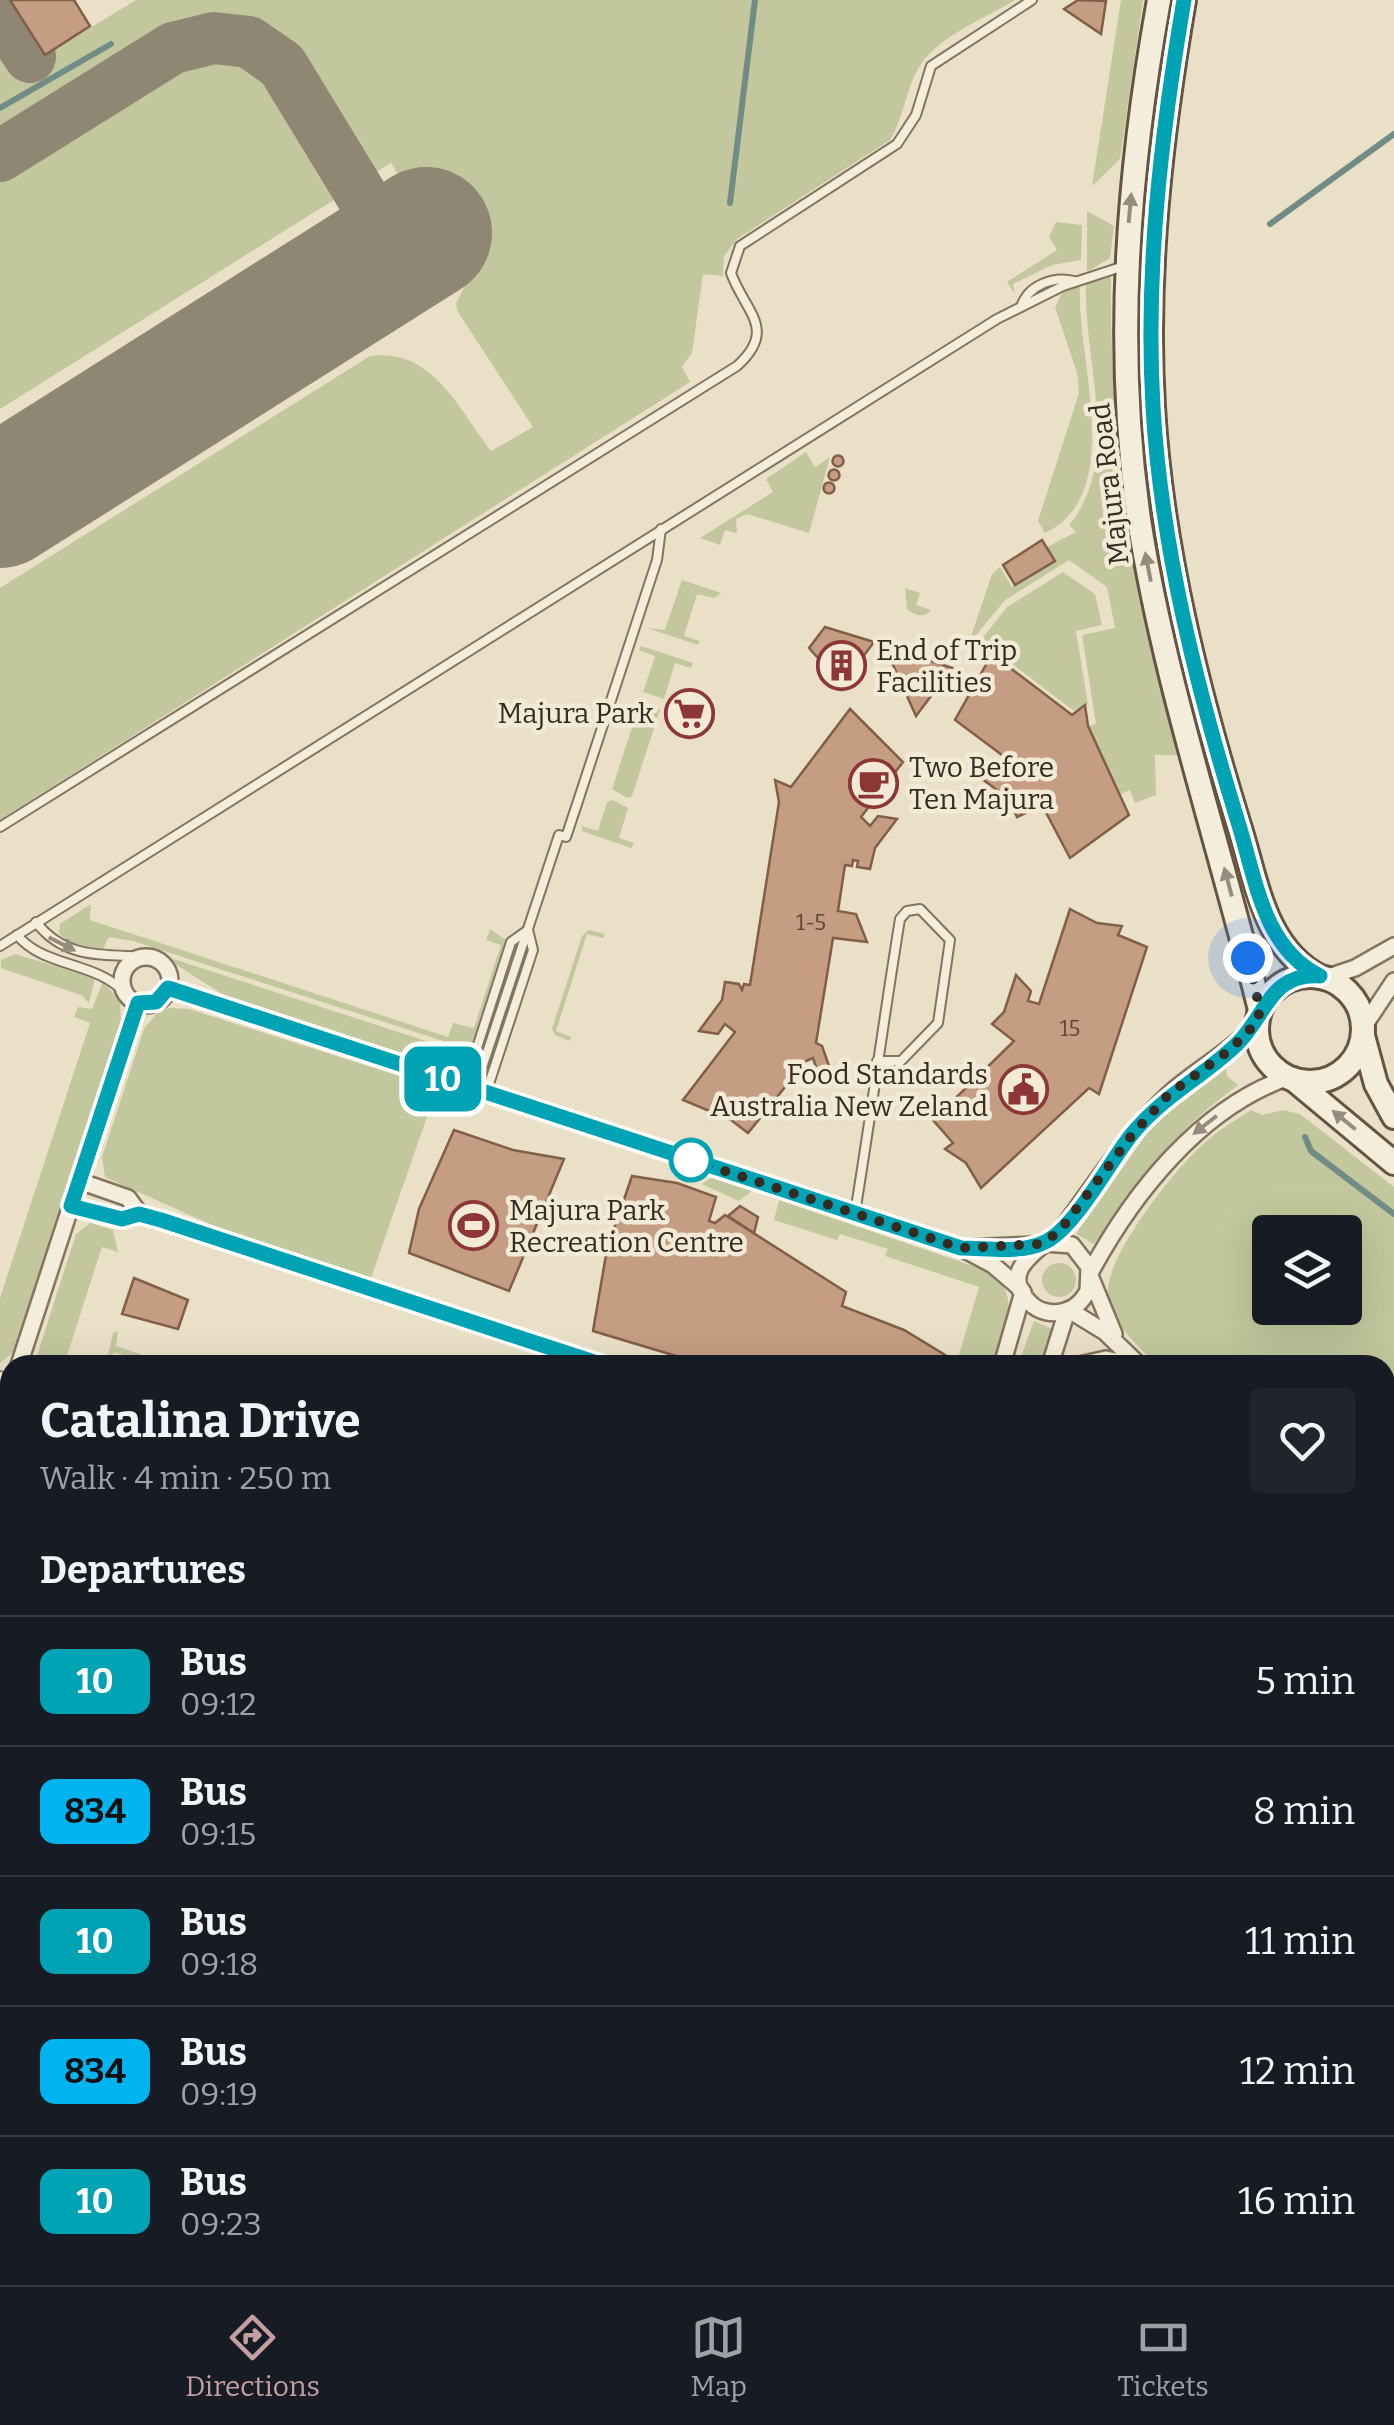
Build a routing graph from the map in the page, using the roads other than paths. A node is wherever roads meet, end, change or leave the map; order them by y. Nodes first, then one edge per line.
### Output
1 (1032, 0) edge
2 (1159, 0) edge
3 (1184, 0) edge
4 (1126, 265) junction
5 (661, 530) junction
6 (0, 827) edge
7 (36, 922) junction
8 (528, 930) junction
9 (17, 934) junction
10 (0, 946) edge
11 (1394, 946) edge
12 (148, 957) junction
13 (1323, 977) junction
14 (1394, 981) edge
15 (168, 988) junction
16 (132, 999) junction
17 (1259, 1016) junction
18 (1362, 1031) junction
19 (877, 1062) junction
20 (1291, 1078) junction
21 (475, 1089) junction
22 (1394, 1117) edge
23 (1394, 1162) edge
24 (79, 1181) junction
25 (71, 1206) junction
26 (139, 1214) junction
27 (855, 1214) junction
28 (1042, 1244) junction
29 (961, 1248) junction
30 (1090, 1275) junction
31 (1022, 1291) junction
32 (1068, 1310) junction
33 (1122, 1348) junction
34 (22, 1355) edge
35 (572, 1355) edge
36 (1005, 1355) edge
37 (1053, 1355) edge
38 (1128, 1355) edge

1 - 6 lane
4 -> 2 main road, Majura Road
3 - 13 main road, Majura Road
4 - 5 lane
17 -> 4 main road, Majura Road
5 - 7 lane
5 - 8 lane
7 - 9 lane
7 -> 12 lane
8 - 21 lane
8 - 21 lane
9 - 10 lane
9 - 16 lane
11 - 13 street
12 - 15 street
12 - 16 street
13 - 17 main road
13 - 18 main road
14 - 18 street
15 - 16 street
15 - 21 street
16 - 24 street
17 - 20 main road
17 - 28 street
18 - 20 main road
18 - 22 main road
19 - 19 lane
19 - 27 lane
23 -> 20 main road
20 -> 30 street
21 - 27 street
24 - 25 street
24 - 26 street
25 - 26 street
25 - 34 street
26 - 35 street
27 - 29 street
28 - 29 street
28 - 30 street
28 - 31 street
29 - 31 street
30 - 32 street
30 - 33 street
31 - 32 street
31 - 36 street
32 - 33 street
32 - 37 street
33 - 38 street

